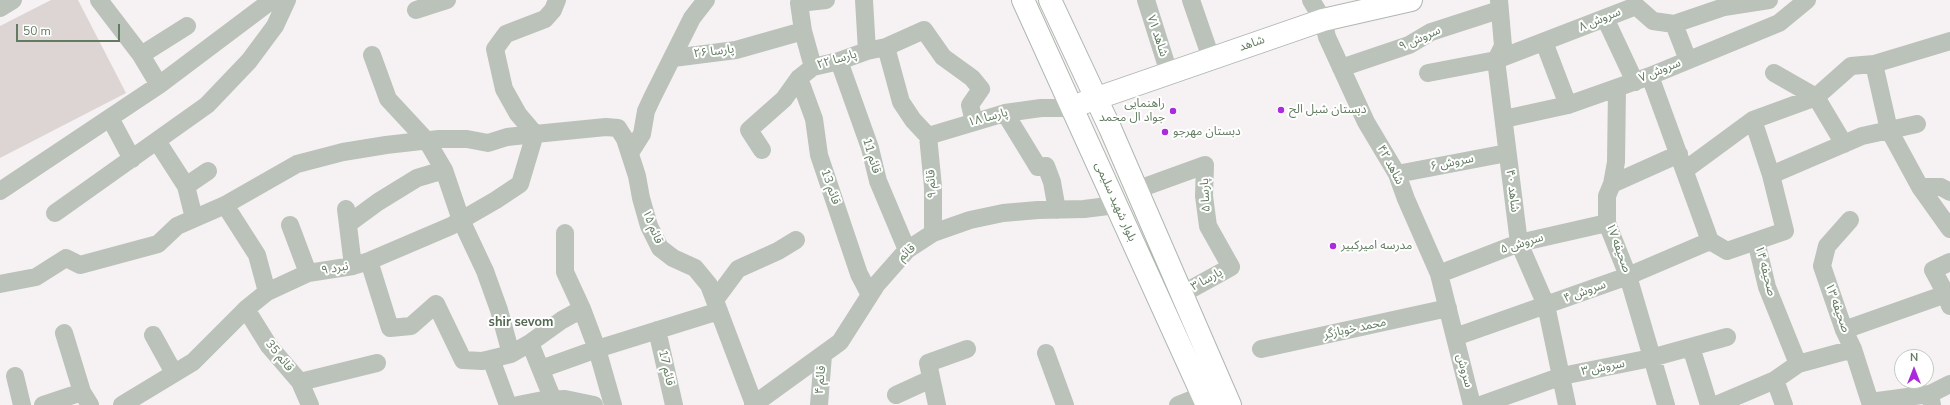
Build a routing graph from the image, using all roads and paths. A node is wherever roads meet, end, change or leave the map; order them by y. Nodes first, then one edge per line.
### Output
1 (13, 0) edge
2 (99, 0) edge
3 (272, 0) edge
4 (287, 0) edge
5 (447, 0) edge
6 (557, 0) edge
7 (706, 0) edge
8 (826, 0) edge
9 (864, 0) edge
10 (1023, 0) edge
11 (1050, 0) edge
12 (1146, 0) edge
13 (1192, 0) edge
14 (1311, 0) edge
15 (1411, 0) edge
16 (1769, 0) edge
17 (1807, 0) edge
18 (1499, 5) edge
19 (0, 8) edge
20 (416, 10) dead end
21 (1605, 18) junction
22 (1323, 20) junction
23 (1674, 24) junction
24 (187, 26) dead end
25 (803, 31) junction
26 (1950, 41) edge
27 (1544, 42) junction
28 (886, 47) junction
29 (867, 51) junction
30 (141, 55) junction
31 (372, 55) dead end
32 (673, 58) junction
33 (1211, 58) junction
34 (1496, 60) junction
35 (1688, 60) junction
36 (839, 61) junction
37 (1874, 64) junction
38 (813, 67) junction
39 (1341, 68) junction
40 (1169, 73) junction
41 (1428, 73) dead end
42 (1774, 73) dead end
43 (799, 78) junction
44 (1642, 79) junction
45 (159, 85) junction
46 (1617, 88) junction
47 (1816, 97) junction
48 (1096, 98) junction
49 (1568, 105) junction
50 (1072, 108) junction
51 (1005, 113) junction
52 (110, 118) junction
53 (1504, 119) junction
54 (1753, 120) junction
55 (974, 122) junction
56 (1917, 124) dead end
57 (1889, 130) junction
58 (535, 134) junction
59 (928, 136) junction
60 (157, 141) junction
61 (427, 141) junction
62 (1844, 144) junction
63 (762, 150) dead end
64 (630, 153) junction
65 (1507, 153) junction
66 (132, 159) junction
67 (1682, 162) junction
68 (208, 170) dead end
69 (444, 170) junction
70 (1397, 174) junction
71 (1771, 175) junction
72 (1612, 184) junction
73 (186, 186) junction
74 (1920, 187) junction
75 (1136, 190) junction
76 (0, 191) edge
77 (1950, 192) edge
78 (225, 205) junction
79 (1116, 205) junction
80 (1057, 210) junction
81 (55, 213) dead end
82 (194, 218) junction
83 (461, 220) junction
84 (1850, 220) dead end
85 (1607, 223) junction
86 (290, 225) dead end
87 (1950, 229) edge
88 (565, 233) dead end
89 (933, 233) junction
90 (796, 240) dead end
91 (1710, 241) junction
92 (1756, 241) junction
93 (1518, 243) junction
94 (907, 250) junction
95 (1950, 262) edge
96 (361, 263) junction
97 (1232, 267) joint
98 (308, 273) junction
99 (1439, 274) junction
100 (1628, 276) junction
101 (0, 284) edge
102 (267, 292) junction
103 (1182, 294) junction
104 (870, 295) junction
105 (1948, 300) edge
106 (1546, 305) junction
107 (717, 306) junction
108 (1448, 308) junction
109 (246, 309) junction
110 (582, 309) junction
111 (657, 330) junction
112 (1844, 330) junction
113 (64, 333) dead end
114 (153, 335) dead end
115 (1727, 336) dead end
116 (1455, 338) junction
117 (530, 343) junction
118 (1691, 347) junction
119 (597, 349) junction
120 (967, 349) dead end
121 (1262, 349) dead end
122 (1853, 349) junction
123 (1046, 353) dead end
124 (511, 354) junction
125 (823, 355) junction
126 (1651, 358) junction
127 (492, 359) junction
128 (377, 363) dead end
129 (1798, 364) junction
130 (541, 369) junction
131 (174, 373) junction
132 (15, 376) dead end
133 (1562, 376) junction
134 (932, 379) junction
135 (1775, 380) junction
136 (300, 382) junction
137 (1950, 384) edge
138 (896, 395) dead end
139 (86, 398) edge
140 (1931, 399) edge
141 (553, 400) junction
142 (1205, 400) edge
143 (22, 405) edge
144 (43, 405) edge
145 (122, 405) edge
146 (310, 405) edge
147 (508, 405) edge
148 (518, 405) edge
149 (594, 405) edge
150 (613, 405) edge
151 (674, 405) edge
152 (754, 405) edge
153 (819, 405) edge
154 (937, 405) edge
155 (1065, 405) edge
156 (1178, 405) edge
157 (1230, 405) edge
158 (1472, 405) edge
159 (1482, 405) edge
160 (1567, 405) edge
161 (1666, 405) edge
162 (1709, 405) edge
163 (1716, 405) edge
164 (1784, 405) edge

1 - 19 street
2 - 30 street
3 - 45 street
4 - 60 street
5 - 20 street
6 - 58 street
7 - 32 street
8 - 25 street
9 - 29 street
10 - 50 main road, بلوار شهید سلیمی
11 - 48 main road, بلوار شهید سلیمی
12 - 40 street, شاهد ۷۱
13 - 33 street
14 - 22 street, شاهد ۴۲
15 - 22 main road, شاهد
16 - 23 street, سروش ۸
17 - 35 street, سروش ۷
18 - 34 street, شاهد ۴۰
18 - 39 street, سروش ۹
21 - 23 street, سروش ۸
21 - 27 street, سروش ۸
21 - 44 street
22 - 33 main road, شاهد
22 - 39 street, شاهد ۴۲
23 - 35 street
24 - 30 street
25 - 32 street, پارسا ۲۶
25 - 38 street
26 - 37 street
27 - 34 street, سروش ۸
27 - 49 street
28 - 29 street, پارسا ۲۲
28 - 55 street, پارسا ۲۲
28 - 59 street
29 - 36 street, پارسا ۲۲
30 - 45 street
31 - 61 street
32 - 64 street
33 - 40 main road, شاهد
34 - 41 street, سروش ۸
34 - 53 street, شاهد ۴۰
35 - 44 street, سروش ۷
36 - 38 street, پارسا ۲۲
36 - 94 street, قائم 11
37 - 47 street
37 - 57 street
38 - 43 street, پارسا ۲۲
39 - 70 street, شاهد ۴۲
40 - 48 main road, شاهد
42 - 47 street
43 - 63 street, پارسا ۲۲
43 - 104 street, قائم 13
44 - 46 street, سروش ۷
44 - 67 street
45 - 52 street
46 - 49 street, سروش ۷
46 - 72 street, صحیفه ۱۷
47 - 54 street
47 - 62 street
48 - 50 main road, شاهد
48 - 75 main road, بلوار شهید سلیمی
49 - 53 street, سروش ۷
50 - 51 street, پارسا ۱۸
50 - 79 main road, بلوار شهید سلیمی
51 - 55 street, پارسا ۱۸
51 - 80 street
52 - 66 street
52 - 76 street
53 - 65 street, شاهد ۴۰
54 - 67 street
54 - 71 street, صحیفه ۱۴
55 - 59 street, پارسا ۱۸
56 - 57 street
57 - 62 street
57 - 74 street
58 - 61 street
58 - 64 street, قائم ۱۵
58 - 83 street, نبرد ۹
59 - 89 street, قائم ۹
60 - 66 street
60 - 73 street
61 - 69 street
61 - 78 street
62 - 71 street
64 - 107 street, قائم ۱۵
65 - 70 street, سروش ۶
65 - 93 street, شاهد ۴۰
66 - 81 street
67 - 72 street
67 - 91 street
68 - 73 street
69 - 83 street
69 - 96 street
70 - 99 street, شاهد ۴۲
71 - 92 street, صحیفه ۱۴
72 - 85 street, صحیفه ۱۷
73 - 82 street
74 - 77 street
74 - 87 street
75 - 97 street, پارسا ۵
75 - 103 main road, بلوار شهید سلیمی
78 - 82 street
78 - 102 street
79 - 80 street, قائم
79 - 142 main road, بلوار شهید سلیمی
80 - 89 street, قائم
82 - 101 street
83 - 96 street, نبرد ۹
83 - 124 street
84 - 112 street, صحیفه ۱۳
85 - 93 street, سروش ۵
85 - 100 street, صحیفه ۱۷
86 - 98 street
88 - 110 street
89 - 94 street, قائم
90 - 107 street
91 - 92 street
91 - 100 street, سروش ۴
92 - 129 street, صحیفه ۱۴
93 - 99 street, سروش ۵
93 - 106 street, شاهد ۴۰
94 - 104 street, قائم
95 - 105 street
96 - 98 street, نبرد ۹
96 - 127 street
97 - 103 street, پارسا ۳
98 - 102 street, نبرد ۹
99 - 108 street, شاهد ۴۲
100 - 106 street, سروش ۴
100 - 126 street, صحیفه ۱۷
102 - 109 street, نبرد ۹
103 - 157 main road, بلوار شهید سلیمی
104 - 125 street, قائم
105 - 112 street
106 - 116 street, سروش ۴
106 - 133 street, شاهد ۴۰
107 - 111 street
107 - 152 street, قائم ۱۵
108 - 116 street, شاهد ۴۲
108 - 121 street, محمد خوبازگر
109 - 131 street, نبرد ۹
109 - 136 street, قائم 35
110 - 117 street
110 - 119 street
111 - 119 street
111 - 151 street, قائم 17
112 - 122 street, صحیفه ۱۳
113 - 139 street
114 - 131 street
115 - 118 street, سروش ۳
116 - 158 street, سروش
117 - 124 street
117 - 130 street
118 - 126 street, سروش ۳
118 - 162 street
119 - 130 street
119 - 150 street
120 - 134 street
122 - 129 street
122 - 140 street, صحیفه ۱۳
123 - 155 street
124 - 127 street
125 - 152 street, قائم
125 - 153 street, قائم ۴
126 - 133 street, سروش ۳
126 - 161 street, صحیفه ۱۷
127 - 147 street
128 - 136 street
129 - 135 street
130 - 141 street
131 - 145 street, نبرد ۹
132 - 143 street
133 - 159 street, سروش ۳
133 - 160 street, شاهد ۴۰
134 - 138 street
134 - 154 street
135 - 163 street
135 - 164 street
136 - 146 street, قائم 35
137 - 140 street
139 - 144 street
141 - 148 street
141 - 149 street
142 - 156 street

